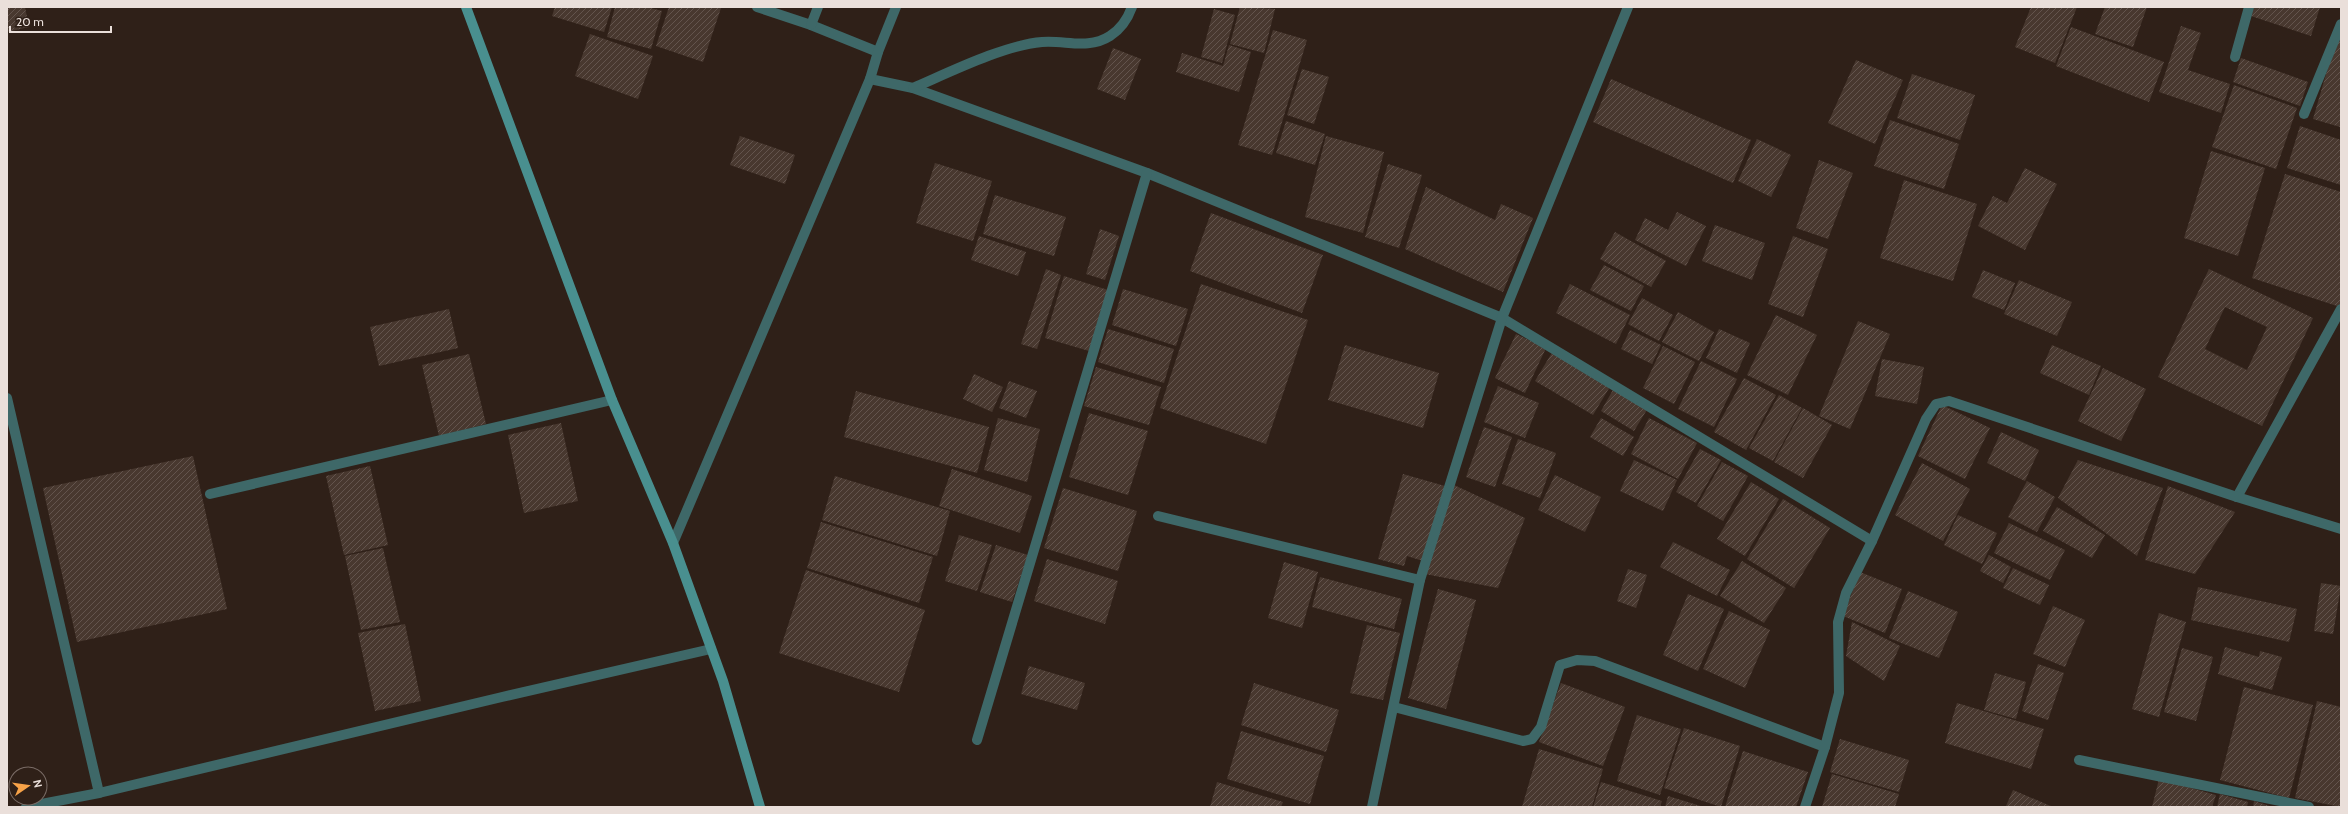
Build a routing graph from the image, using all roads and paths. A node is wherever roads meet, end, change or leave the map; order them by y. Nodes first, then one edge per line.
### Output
1 (466, 7) edge
2 (757, 7) edge
3 (818, 7) edge
4 (896, 7) edge
5 (1132, 7) edge
6 (1628, 7) edge
7 (2249, 7) edge
8 (2341, 24) edge
9 (811, 25) junction
10 (878, 52) junction
11 (2234, 57) dead end
12 (870, 80) junction
13 (913, 88) junction
14 (2304, 114) dead end
15 (1148, 173) junction
16 (2341, 309) edge
17 (1502, 318) junction
18 (7, 398) edge
19 (612, 400) junction
20 (210, 494) dead end
21 (2237, 497) junction
22 (1158, 516) dead end
23 (2341, 529) edge
24 (1872, 542) junction
25 (673, 543) junction
26 (1420, 580) junction
27 (711, 649) junction
28 (1394, 707) junction
29 (977, 740) dead end
30 (1825, 747) junction
31 (2079, 760) dead end
32 (99, 793) junction
33 (26, 807) edge
34 (760, 807) edge
35 (1372, 807) edge
36 (1805, 807) edge
37 (2309, 807) edge

1 - 19 street
2 - 9 street
3 - 9 street
4 - 10 street
5 - 13 street
6 - 17 street
7 - 11 street
8 - 14 street
9 - 10 street
10 - 12 street
12 - 13 street
12 - 25 street
13 - 15 street
15 - 17 street
15 - 29 street
16 - 21 street
17 - 24 street
17 - 26 street
18 - 32 street
19 - 20 street
19 - 25 street
21 - 23 street
21 - 24 street
22 - 26 street
24 - 30 street
25 - 27 street
26 - 28 street
27 - 32 street
27 - 34 street
28 - 30 street
28 - 35 street
30 - 36 street
31 - 37 street
32 - 33 street

